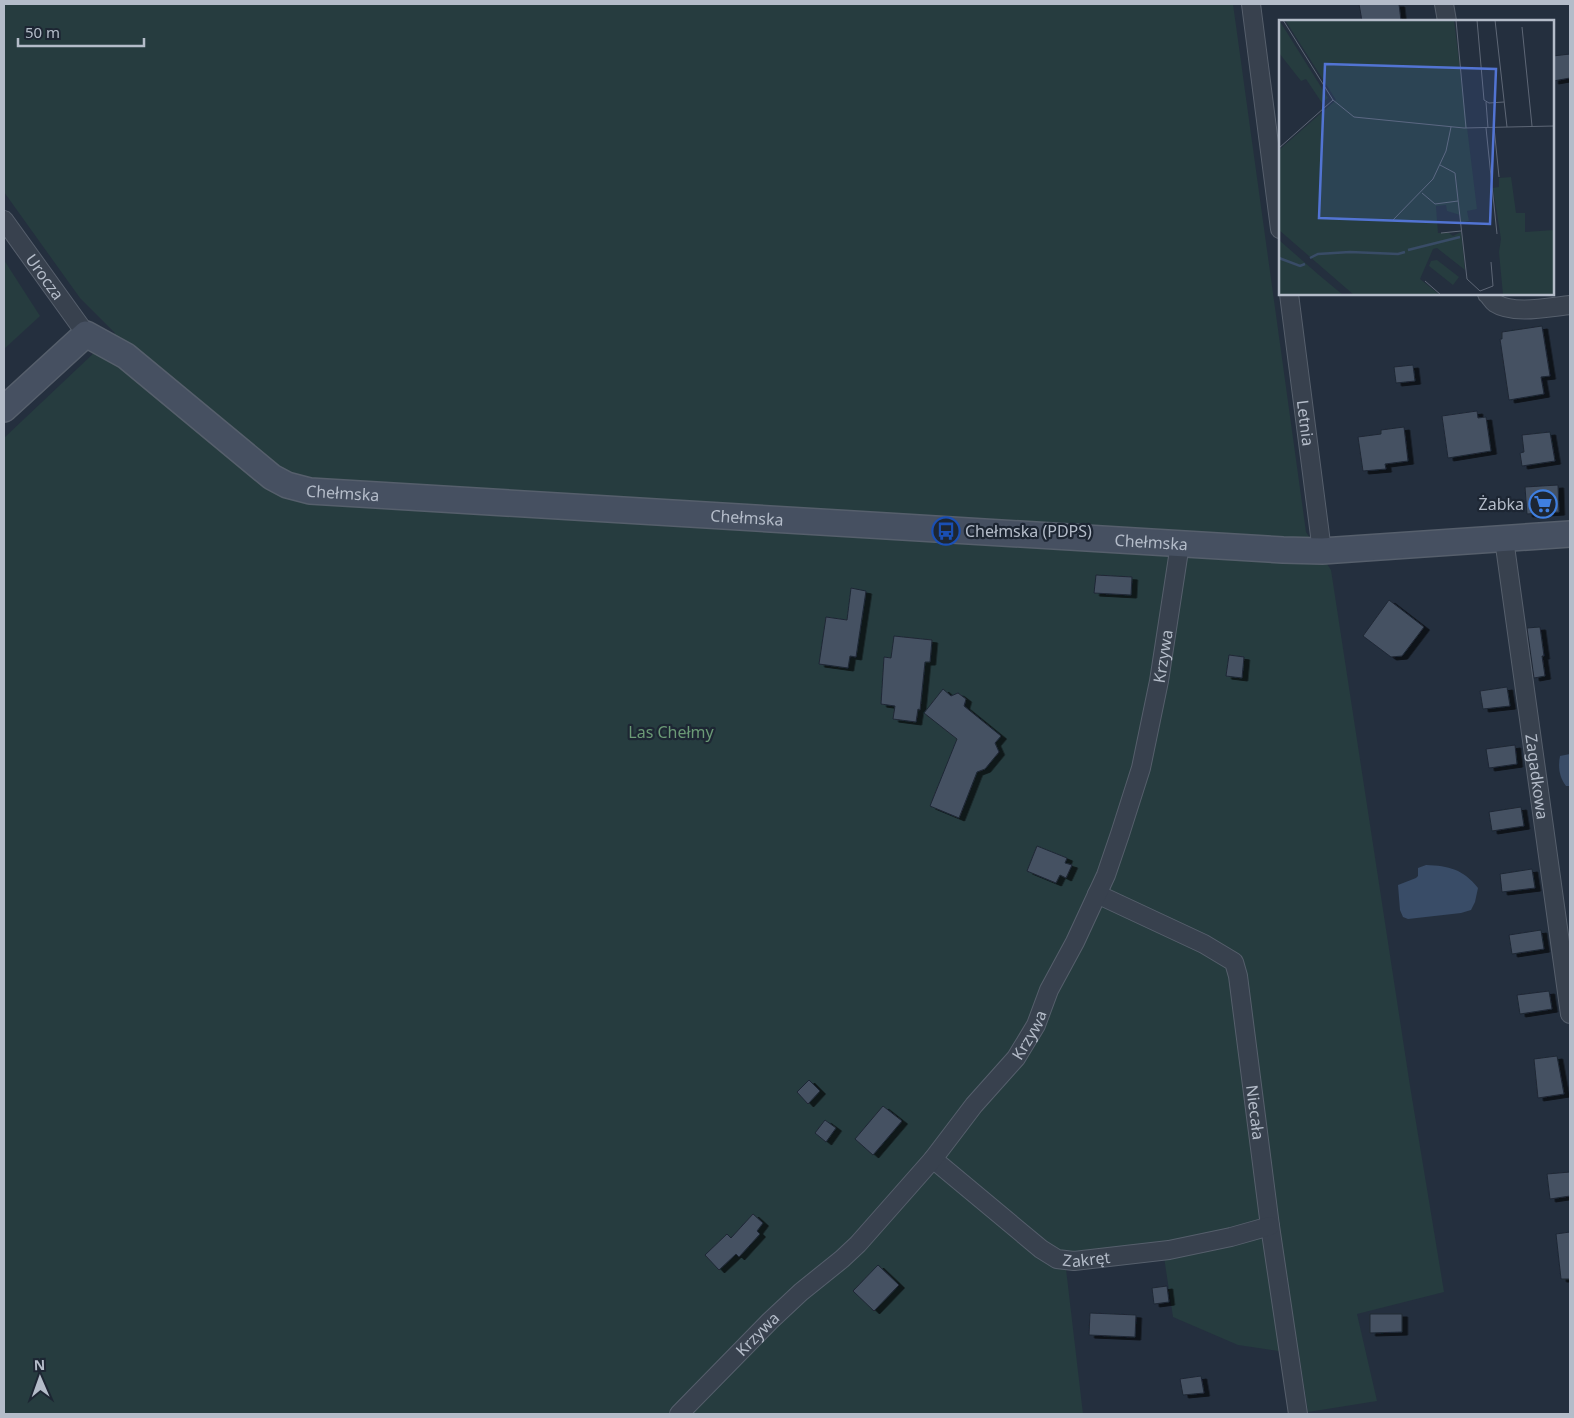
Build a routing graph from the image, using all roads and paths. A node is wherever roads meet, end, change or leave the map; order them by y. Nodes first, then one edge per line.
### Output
1 (1251, 4) edge
2 (1444, 4) edge
3 (1446, 20) edge
4 (4, 220) edge
5 (1279, 221) edge
6 (1289, 295) edge
7 (1488, 295) edge
8 (1570, 305) edge
9 (86, 334) junction
10 (4, 409) edge
11 (1570, 534) edge
12 (1504, 539) junction
13 (1180, 544) junction
14 (1322, 551) junction
15 (1097, 894) junction
16 (1570, 1014) edge
17 (933, 1159) junction
18 (1270, 1226) junction
19 (679, 1414) edge
20 (1298, 1414) edge

1 - 5 street
2 - 3 street
4 - 9 street, Urocza
6 - 14 street, Letnia
7 - 8 street
9 - 10 street
9 - 13 street, Chełmska
11 - 12 street, Chełmska
12 - 14 street, Chełmska
12 - 16 street, Zagadkowa
13 - 14 street, Chełmska
13 - 15 street, Krzywa
15 - 17 street, Krzywa
15 - 18 street, Niecała
17 - 18 street, Zakręt
17 - 19 street, Krzywa
18 - 20 street, Niecała

